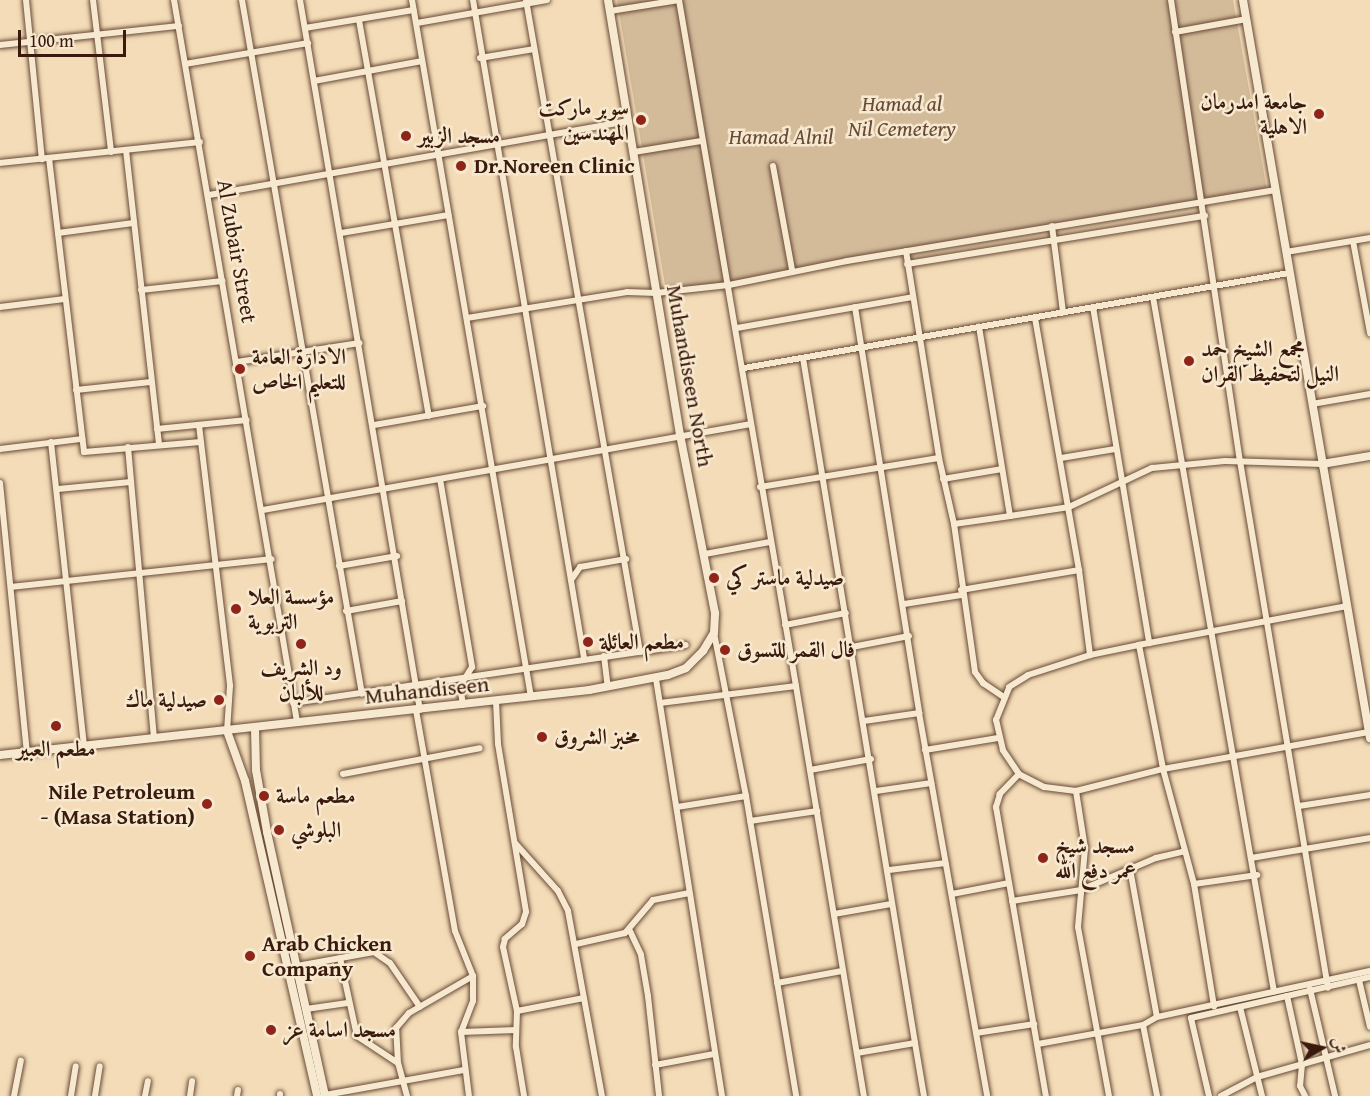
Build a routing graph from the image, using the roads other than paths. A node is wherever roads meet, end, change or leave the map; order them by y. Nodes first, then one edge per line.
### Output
1 (26, 0) edge
2 (93, 0) edge
3 (174, 0) edge
4 (242, 0) edge
5 (300, 0) edge
6 (412, 0) edge
7 (472, 0) edge
8 (547, 0) edge
9 (608, 0) edge
10 (679, 0) edge
11 (1171, 0) edge
12 (1243, 0) edge
13 (526, 2) edge
14 (414, 10) junction
15 (610, 11) junction
16 (475, 13) junction
17 (1246, 19) junction
18 (359, 20) junction
19 (417, 23) junction
20 (179, 26) junction
21 (305, 28) junction
22 (1175, 32) junction
23 (97, 35) junction
24 (29, 42) junction
25 (308, 43) junction
26 (0, 45) edge
27 (534, 49) junction
28 (251, 52) junction
29 (480, 58) junction
30 (422, 62) junction
31 (185, 64) junction
32 (368, 70) junction
33 (314, 81) junction
34 (629, 121) junction
35 (549, 134) junction
36 (700, 141) junction
37 (200, 142) junction
38 (494, 142) junction
39 (126, 150) junction
40 (111, 152) junction
41 (634, 152) junction
42 (440, 153) junction
43 (45, 158) junction
44 (0, 163) edge
45 (384, 164) junction
46 (773, 166) dead end
47 (330, 175) junction
48 (272, 184) junction
49 (1274, 190) junction
50 (208, 195) junction
51 (1202, 202) junction
52 (449, 215) junction
53 (1205, 216) junction
54 (397, 222) junction
55 (133, 223) junction
56 (1052, 226) junction
57 (58, 232) junction
58 (341, 233) junction
59 (1370, 238) edge
60 (1053, 239) junction
61 (1353, 242) junction
62 (906, 251) junction
63 (1286, 252) junction
64 (907, 264) junction
65 (792, 270) junction
66 (1289, 273) junction
67 (223, 281) junction
68 (729, 285) junction
69 (1216, 286) junction
70 (141, 290) junction
71 (656, 293) junction
72 (912, 297) junction
73 (1154, 297) junction
74 (65, 299) junction
75 (577, 300) junction
76 (0, 307) edge
77 (855, 307) junction
78 (1093, 308) junction
79 (525, 309) junction
80 (1063, 312) junction
81 (467, 318) junction
82 (1035, 318) junction
83 (979, 327) junction
84 (737, 328) junction
85 (1370, 333) edge
86 (919, 338) junction
87 (360, 343) junction
88 (860, 347) junction
89 (303, 353) junction
90 (803, 358) junction
91 (237, 362) junction
92 (744, 368) junction
93 (151, 382) junction
94 (76, 390) junction
95 (1370, 394) edge
96 (1312, 404) junction
97 (483, 406) junction
98 (429, 416) junction
99 (247, 420) junction
100 (199, 424) junction
101 (748, 424) junction
102 (374, 425) junction
103 (157, 429) junction
104 (680, 435) junction
105 (82, 439) junction
106 (51, 442) junction
107 (201, 442) junction
108 (159, 444) junction
109 (128, 447) junction
110 (0, 449) edge
111 (1115, 449) junction
112 (603, 452) junction
113 (1370, 456) edge
114 (939, 458) junction
115 (1061, 458) junction
116 (551, 461) junction
117 (1240, 461) junction
118 (1182, 463) junction
119 (1322, 464) junction
120 (879, 467) junction
121 (1002, 469) junction
122 (494, 470) junction
123 (822, 477) junction
124 (440, 479) junction
125 (944, 479) junction
126 (131, 482) junction
127 (1120, 482) junction
128 (0, 484) edge
129 (760, 487) junction
130 (58, 489) junction
131 (386, 489) junction
132 (329, 500) junction
133 (1069, 507) junction
134 (263, 510) junction
135 (1010, 516) junction
136 (954, 524) junction
137 (770, 542) junction
138 (705, 554) junction
139 (397, 556) junction
140 (271, 559) junction
141 (626, 559) junction
142 (215, 564) junction
143 (339, 566) junction
144 (1079, 570) junction
145 (139, 572) junction
146 (65, 580) junction
147 (571, 580) junction
148 (10, 587) junction
149 (961, 593) junction
150 (402, 601) junction
151 (904, 604) junction
152 (1347, 606) junction
153 (345, 611) junction
154 (846, 613) junction
155 (1269, 621) junction
156 (784, 625) junction
157 (1211, 632) junction
158 (714, 633) junction
159 (909, 636) junction
160 (1149, 643) junction
161 (686, 645) dead end
162 (1138, 645) junction
163 (852, 647) junction
164 (640, 652) junction
165 (1090, 655) junction
166 (604, 656) junction
167 (584, 658) junction
168 (526, 667) junction
169 (464, 679) junction
170 (656, 679) junction
171 (416, 684) junction
172 (796, 686) junction
173 (608, 687) junction
174 (362, 694) junction
175 (725, 695) junction
176 (531, 697) junction
177 (1004, 697) junction
178 (496, 701) junction
179 (294, 703) junction
180 (660, 703) junction
181 (463, 705) junction
182 (418, 710) junction
183 (919, 713) junction
184 (864, 721) junction
185 (297, 722) junction
186 (255, 729) junction
187 (228, 731) junction
188 (1369, 735) edge
189 (154, 738) junction
190 (998, 738) junction
191 (1290, 745) junction
192 (84, 746) junction
193 (480, 748) dead end
194 (926, 750) junction
195 (27, 752) junction
196 (0, 755) edge
197 (1234, 755) junction
198 (423, 759) junction
199 (871, 759) junction
200 (1163, 769) junction
201 (810, 770) junction
202 (343, 774) dead end
203 (1018, 774) junction
204 (931, 783) junction
205 (876, 791) junction
206 (1076, 792) junction
207 (1370, 795) edge
208 (746, 796) junction
209 (1299, 806) junction
210 (677, 807) junction
211 (817, 811) junction
212 (750, 821) junction
213 (1370, 838) edge
214 (515, 842) junction
215 (1307, 849) junction
216 (1183, 852) junction
217 (1251, 858) junction
218 (946, 863) junction
219 (1130, 869) junction
220 (889, 870) junction
221 (1257, 875) junction
222 (272, 879) junction
223 (1009, 883) junction
224 (1194, 884) junction
225 (1081, 890) junction
226 (689, 893) junction
227 (952, 894) junction
228 (1012, 901) junction
229 (891, 904) junction
230 (834, 914) junction
231 (630, 931) junction
232 (576, 944) junction
233 (339, 958) junction
234 (297, 966) junction
235 (842, 971) junction
236 (1370, 971) edge
237 (472, 976) junction
238 (1370, 977) edge
239 (1327, 980) junction
240 (1359, 980) junction
241 (777, 982) junction
242 (1308, 983) junction
243 (1328, 988) junction
244 (1310, 991) junction
245 (1274, 992) junction
246 (298, 993) junction
247 (1287, 996) junction
248 (584, 998) junction
249 (348, 1003) junction
250 (1214, 1006) junction
251 (420, 1007) junction
252 (1240, 1007) junction
253 (306, 1009) junction
254 (518, 1011) junction
255 (1157, 1017) junction
256 (1034, 1024) junction
257 (1143, 1025) junction
258 (1370, 1027) edge
259 (516, 1030) junction
260 (462, 1032) junction
261 (976, 1033) junction
262 (1097, 1033) junction
263 (915, 1043) junction
264 (1038, 1044) junction
265 (1370, 1045) edge
266 (857, 1053) junction
267 (714, 1054) junction
268 (1326, 1057) junction
269 (21, 1060) dead end
270 (398, 1063) junction
271 (1302, 1064) junction
272 (654, 1065) junction
273 (76, 1066) dead end
274 (100, 1066) dead end
275 (464, 1070) junction
276 (1257, 1077) junction
277 (404, 1080) junction
278 (148, 1081) dead end
279 (192, 1081) dead end
280 (15, 1096) edge
281 (71, 1096) edge
282 (95, 1096) edge
283 (145, 1096) edge
284 (190, 1096) edge
285 (322, 1096) edge
286 (407, 1096) edge
287 (469, 1096) edge
288 (524, 1096) edge
289 (602, 1096) edge
290 (659, 1096) edge
291 (722, 1096) edge
292 (796, 1096) edge
293 (864, 1096) edge
294 (924, 1096) edge
295 (987, 1096) edge
296 (1046, 1096) edge
297 (1109, 1096) edge
298 (1157, 1096) edge
299 (1209, 1096) edge
300 (1221, 1096) edge
301 (1262, 1096) edge
302 (1305, 1096) edge
303 (1335, 1096) edge

1 - 24 street
2 - 23 street
3 - 20 street, Al Zubair Street
4 - 28 street
5 - 21 street
6 - 14 street
7 - 16 street
8 - 13 street
9 - 15 main road, Muhandiseen North
10 - 15 street
10 - 36 street
11 - 22 street
12 - 17 main road
13 - 16 street
13 - 27 street
14 - 18 street
14 - 19 street
15 - 34 main road, Muhandiseen North
16 - 19 street
16 - 29 street
17 - 22 street
17 - 49 main road
18 - 21 street
18 - 32 street
19 - 30 street
20 - 23 street
20 - 31 street, Al Zubair Street
21 - 25 street
22 - 51 street
23 - 24 street
23 - 40 street
24 - 26 street
24 - 43 street
25 - 28 street
25 - 33 street
27 - 29 street
27 - 35 street
28 - 31 street
28 - 48 street
29 - 38 street
30 - 32 street
30 - 42 street
31 - 37 street, Al Zubair Street
32 - 33 street
32 - 45 street
33 - 47 street
34 - 35 street
34 - 41 main road, Muhandiseen North
35 - 38 street
35 - 75 street
36 - 41 street
36 - 68 street
37 - 39 street
37 - 50 street, Al Zubair Street
38 - 42 street
38 - 79 street
39 - 40 street
39 - 55 street
40 - 43 street
41 - 71 main road, Muhandiseen North
42 - 45 street
42 - 52 street
43 - 44 street
43 - 57 street
45 - 47 street
45 - 54 street
46 - 65 street
47 - 48 street
47 - 58 street
48 - 50 street
48 - 89 street
49 - 51 street
49 - 63 main road
50 - 67 street, Al Zubair Street
51 - 53 street
51 - 56 street
52 - 54 street
52 - 81 street
53 - 60 street
53 - 69 street
54 - 58 street
54 - 98 street
55 - 57 street
55 - 70 street
56 - 60 street
56 - 62 street
57 - 74 street
58 - 87 street
59 - 61 street
60 - 64 street
60 - 80 street
61 - 63 street
61 - 85 street
62 - 64 street
62 - 65 street
63 - 66 main road
64 - 72 street
65 - 68 street
66 - 69 street
66 - 96 main road
67 - 70 street
67 - 91 street, Al Zubair Street
68 - 71 street
68 - 84 street
69 - 73 street
69 - 117 street
70 - 93 street
71 - 75 street
71 - 104 main road, Muhandiseen North
72 - 77 street
72 - 86 street
73 - 78 street
73 - 118 street
74 - 76 street
74 - 94 street
75 - 79 street
75 - 112 street
77 - 84 street
77 - 88 street
78 - 80 street
78 - 111 street
79 - 81 street
79 - 116 street
80 - 82 street
81 - 97 street
82 - 83 street
82 - 115 street
83 - 86 street
83 - 121 street
84 - 92 street
86 - 88 street
86 - 114 street
87 - 89 street
87 - 102 street
88 - 90 street
88 - 120 street
89 - 91 street
89 - 132 street
90 - 92 street
90 - 123 street
91 - 99 street, Al Zubair Street
92 - 101 street
93 - 94 street
93 - 103 street
94 - 105 street
95 - 96 street
96 - 119 main road
97 - 98 street
97 - 122 street
98 - 102 street
99 - 100 street
99 - 134 street, Al Zubair Street
100 - 103 street
100 - 107 street
101 - 104 street
101 - 129 street
102 - 131 street
103 - 108 street
104 - 112 street
104 - 138 main road, Muhandiseen North
105 - 106 street
105 - 109 street
106 - 110 street
106 - 130 street
107 - 108 street
107 - 142 street
108 - 109 street
109 - 126 street
111 - 115 street
111 - 127 street
112 - 116 street
112 - 141 street
113 - 119 main road
114 - 120 street
114 - 125 street
115 - 133 street
116 - 122 street
116 - 147 street
117 - 118 street
117 - 119 street
117 - 155 street
118 - 127 street
118 - 157 street
119 - 152 main road
120 - 123 street
120 - 151 street
121 - 125 street
121 - 135 street
122 - 124 street
122 - 168 street
123 - 129 street
123 - 154 street
124 - 131 street
124 - 169 street
125 - 136 street
126 - 130 street
126 - 145 street
127 - 133 street
127 - 160 street
128 - 148 street
129 - 137 street
130 - 146 street
131 - 132 street
131 - 139 street
132 - 134 street
132 - 143 street
133 - 135 street
133 - 144 street
134 - 140 street, Al Zubair Street
135 - 136 street
136 - 149 street
137 - 138 street
137 - 156 street
138 - 158 main road, Muhandiseen North
139 - 143 street
139 - 150 street
140 - 142 street
140 - 179 street, Al Zubair Street
141 - 147 street
141 - 164 street
142 - 145 street
142 - 187 street
143 - 153 street
144 - 149 street
144 - 165 street
145 - 146 street
145 - 189 street
146 - 148 street
146 - 192 street
147 - 167 street
148 - 195 street
149 - 151 street
149 - 177 street
150 - 153 street
150 - 171 street
151 - 159 street
152 - 155 street
152 - 188 main road
153 - 174 street
154 - 156 street
154 - 163 street
155 - 157 street
155 - 191 street
156 - 172 street
157 - 160 street
157 - 197 street
158 - 170 main road
158 - 175 street
159 - 163 street
159 - 183 street
160 - 162 street
161 - 164 street
162 - 165 street
162 - 200 street
163 - 184 street
164 - 166 street
165 - 177 street
166 - 167 street
166 - 173 street
167 - 168 street
168 - 169 street
168 - 176 street
169 - 171 street
169 - 181 street
170 - 173 main road
170 - 180 street
171 - 174 street
171 - 182 street
172 - 175 street
172 - 201 street
173 - 176 main road, Muhandiseen
174 - 179 street
175 - 180 street
175 - 208 street
176 - 178 main road, Muhandiseen
177 - 190 street
178 - 181 main road, Muhandiseen
178 - 214 street
179 - 185 street, Al Zubair Street
180 - 210 street
181 - 182 main road, Muhandiseen
182 - 185 main road, Muhandiseen
182 - 198 street
183 - 184 street
183 - 194 street
184 - 199 street
185 - 186 main road, Muhandiseen
186 - 187 main road, Muhandiseen
186 - 222 main road
187 - 189 main road, Muhandiseen
187 - 222 main road
188 - 191 street
189 - 192 main road, Muhandiseen
190 - 194 street
190 - 203 street
191 - 197 street
191 - 209 street
192 - 195 main road, Muhandiseen
193 - 198 street
194 - 204 street
195 - 196 main road, Muhandiseen
197 - 200 street
197 - 217 street
198 - 202 street
198 - 237 street
199 - 201 street
199 - 205 street
200 - 206 street
200 - 216 street
201 - 211 street
203 - 206 street
203 - 223 street
204 - 205 street
204 - 218 street
205 - 220 street
206 - 225 street
207 - 209 street
208 - 210 street
208 - 212 street
209 - 215 street
210 - 226 street
211 - 212 street
211 - 230 street
212 - 241 street
213 - 215 street
214 - 232 street
214 - 254 street
215 - 217 street
215 - 239 street
216 - 219 street
216 - 224 street
217 - 221 street
218 - 220 street
218 - 227 street
219 - 225 street
219 - 255 street
220 - 229 street
221 - 224 street
221 - 245 street
222 - 234 main road
222 - 246 main road
223 - 227 street
223 - 228 street
224 - 250 street
225 - 228 street
225 - 262 street
226 - 231 street
226 - 267 street
227 - 261 street
228 - 256 street
229 - 230 street
229 - 263 street
230 - 235 street
231 - 232 street
231 - 272 street
232 - 248 street
233 - 234 street
233 - 249 street
233 - 251 street
234 - 246 main road
235 - 241 street
235 - 266 street
236 - 239 street
237 - 251 street
237 - 260 street
238 - 240 street
239 - 242 street
239 - 243 street
240 - 243 street
240 - 258 street
241 - 292 street
242 - 244 street
242 - 245 street
243 - 244 street
244 - 247 street
244 - 268 street
245 - 250 street
246 - 253 main road
246 - 285 main road
247 - 252 street
247 - 271 street
248 - 254 street
248 - 289 street
249 - 253 street
249 - 270 street
250 - 255 street
251 - 270 street
252 - 276 street
252 - 299 street
253 - 285 main road
254 - 259 street
255 - 257 street
256 - 261 street
256 - 264 street
257 - 262 street
257 - 298 street
259 - 260 street
259 - 288 street
260 - 275 street
261 - 295 street
262 - 264 street
262 - 297 street
263 - 266 street
263 - 294 street
264 - 296 street
265 - 268 street
266 - 293 street
267 - 272 street
267 - 291 street
268 - 271 street
268 - 303 street
269 - 280 street
270 - 277 street
271 - 276 street
271 - 302 street
272 - 290 street
273 - 281 street
274 - 282 street
275 - 277 street
275 - 287 street
276 - 300 street
276 - 301 street
277 - 285 street
277 - 286 street
278 - 283 street
279 - 284 street

